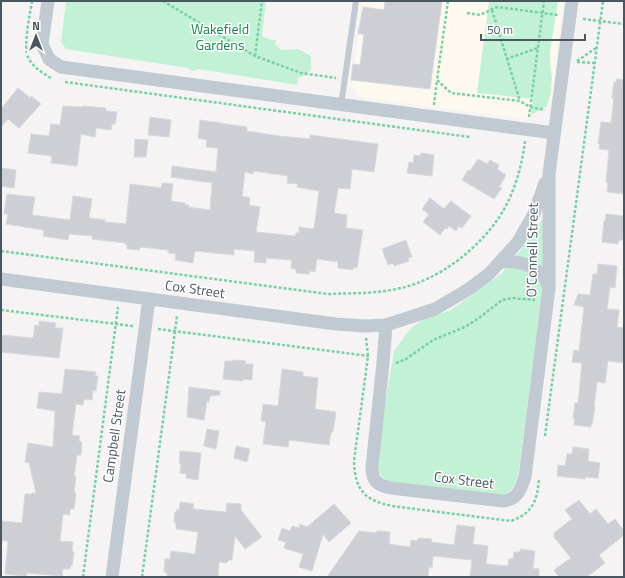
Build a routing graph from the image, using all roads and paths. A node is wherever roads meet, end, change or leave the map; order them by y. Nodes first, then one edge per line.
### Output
1 (48, 1) edge
2 (163, 1) edge
3 (262, 1) edge
4 (356, 1) edge
5 (448, 1) edge
6 (544, 1) edge
7 (572, 1) edge
8 (603, 1) edge
9 (492, 10) junction
10 (466, 13) dead end
11 (542, 13) junction
12 (570, 17) junction
13 (600, 21) junction
14 (624, 24) edge
15 (538, 48) junction
16 (596, 48) junction
17 (255, 56) junction
18 (506, 59) junction
19 (594, 63) junction
20 (344, 79) junction
21 (438, 80) junction
22 (520, 101) junction
23 (341, 105) junction
24 (428, 105) dead end
25 (530, 107) junction
26 (557, 112) junction
27 (527, 129) junction
28 (554, 133) junction
29 (549, 174) junction
30 (1, 251) edge
31 (500, 262) junction
32 (1, 279) edge
33 (549, 288) junction
34 (149, 299) junction
35 (547, 302) junction
36 (179, 303) junction
37 (1, 310) edge
38 (116, 324) junction
39 (386, 325) junction
40 (364, 326) junction
41 (145, 328) junction
42 (175, 331) junction
43 (368, 356) junction
44 (384, 363) junction
45 (544, 444) dead end
46 (540, 475) dead end
47 (515, 497) joint
48 (83, 577) edge
49 (112, 577) edge
50 (142, 577) edge

1 - 23 street
2 - 17 path
3 - 17 path
4 - 20 lane
5 - 21 path
6 - 11 path
7 - 12 street, O'Connell Street
8 - 13 path
9 - 10 path
9 - 11 path
9 - 18 path
11 - 12 path
11 - 15 path
12 - 13 path
12 - 26 street, O'Connell Street
13 - 14 path
13 - 16 path
15 - 18 path
15 - 25 path
16 - 19 path
16 - 19 path
17 - 20 path
18 - 22 path
19 - 45 path
20 - 23 lane
21 - 22 path
21 - 24 path
22 - 25 path
23 - 27 street
25 - 26 path
25 - 27 path
26 - 28 street, O'Connell Street
27 - 28 street
27 - 30 path
28 - 29 street, O'Connell Street
29 - 31 street, Cox Street
29 - 33 street, O'Connell Street
31 - 33 street
31 - 39 street, Cox Street
32 - 34 street, Cox Street
33 - 35 street, O'Connell Street
34 - 36 street, Cox Street
34 - 41 street, Campbell Street
35 - 44 path
35 - 47 street, O'Connell Street
36 - 40 street, Cox Street
36 - 42 path
37 - 38 path
38 - 41 path
38 - 48 path
39 - 40 street, Cox Street
39 - 44 street, Cox Street
40 - 43 path
41 - 42 path
41 - 49 street, Campbell Street
42 - 43 path
42 - 50 path
43 - 44 path
43 - 46 path
44 - 47 street, Cox Street

